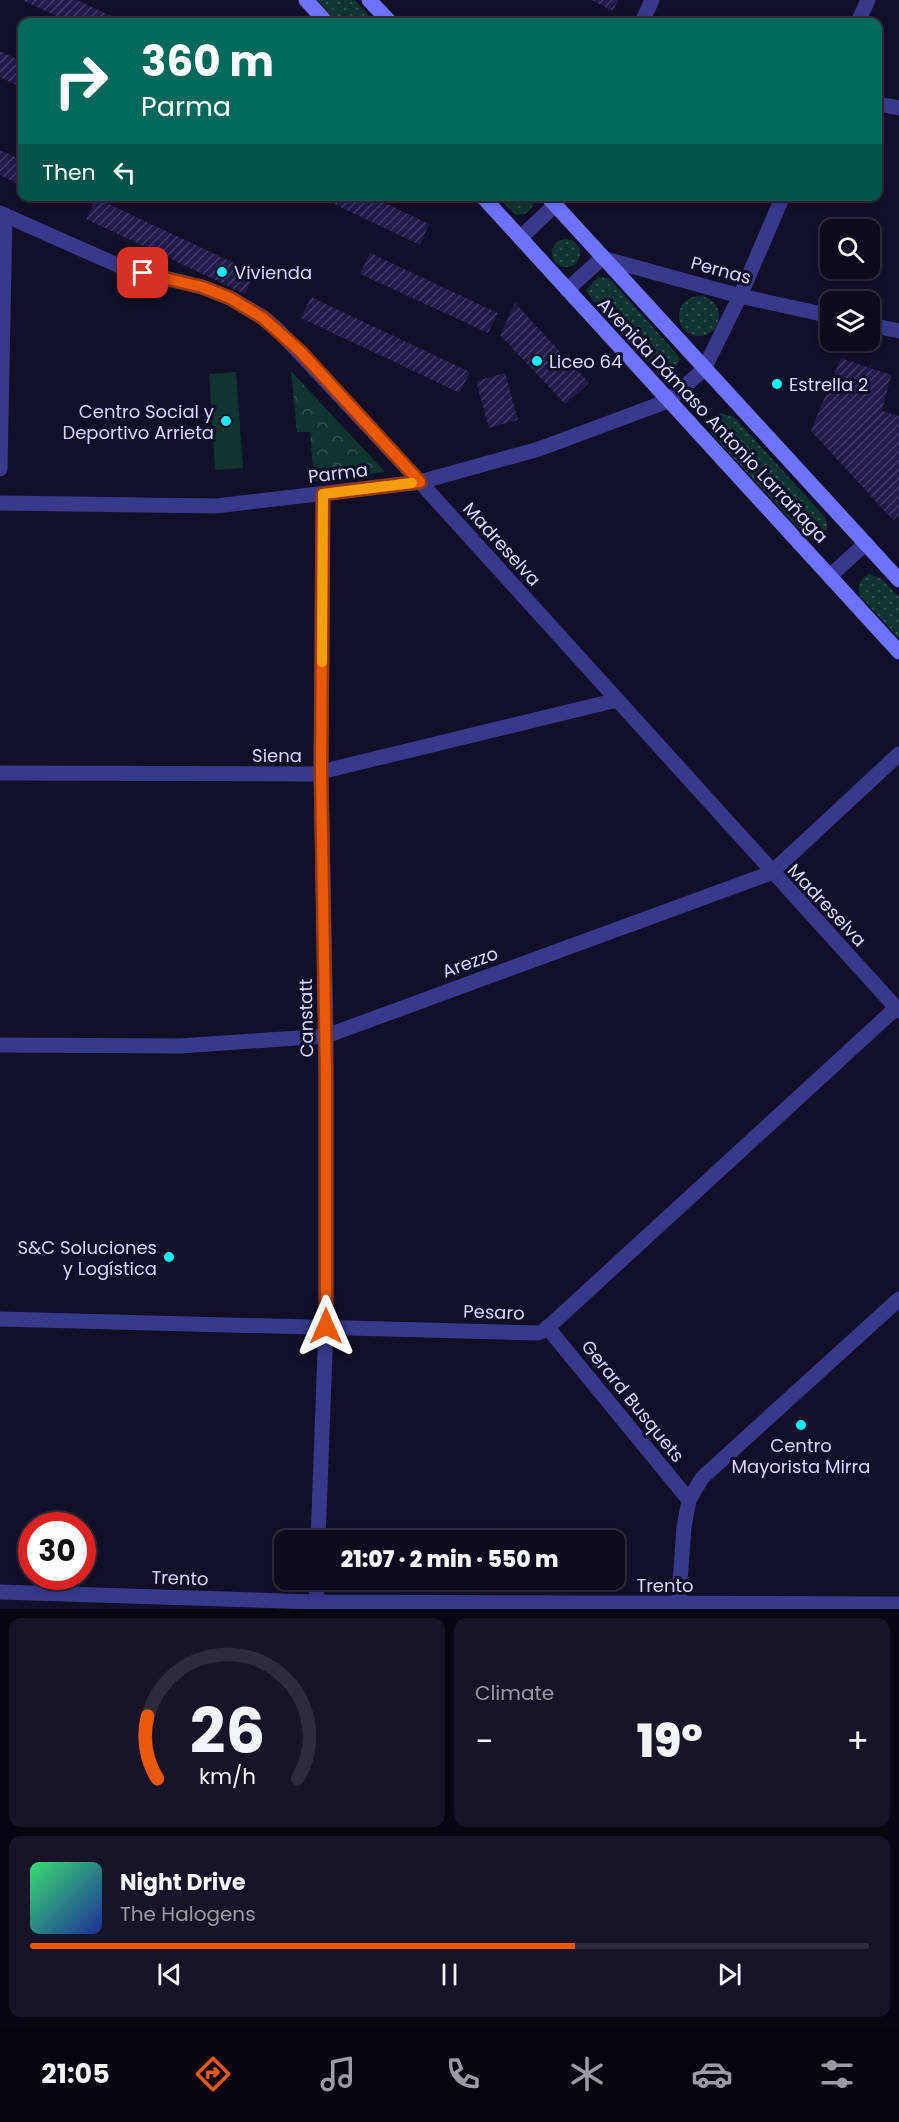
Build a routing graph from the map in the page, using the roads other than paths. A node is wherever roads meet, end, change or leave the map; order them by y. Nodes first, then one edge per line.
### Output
1 (306, 0) edge
2 (369, 0) edge
3 (652, 0) edge
4 (868, 0) edge
5 (322, 18) edge
6 (386, 18) edge
7 (644, 18) edge
8 (860, 18) edge
9 (882, 105) edge
10 (899, 108) edge
11 (487, 201) edge
12 (552, 201) edge
13 (556, 201) edge
14 (781, 201) edge
15 (3, 214) edge
16 (520, 238) junction
17 (602, 258) junction
18 (567, 290) junction
19 (740, 296) junction
20 (820, 314) edge
21 (880, 327) edge
22 (899, 331) edge
23 (704, 369) junction
24 (668, 401) junction
25 (0, 469) edge
26 (420, 482) junction
27 (323, 494) junction
28 (0, 503) edge
29 (866, 543) junction
30 (893, 568) edge
31 (830, 576) junction
32 (899, 580) edge
33 (899, 652) edge
34 (617, 700) junction
35 (899, 754) edge
36 (321, 772) junction
37 (0, 773) edge
38 (771, 873) junction
39 (897, 1009) edge
40 (326, 1036) junction
41 (0, 1045) edge
42 (899, 1299) edge
43 (0, 1319) edge
44 (326, 1326) junction
45 (547, 1327) junction
46 (689, 1500) junction
47 (318, 1530) edge
48 (317, 1590) edge
49 (0, 1592) edge
50 (899, 1604) edge
51 (316, 1606) edge
52 (678, 1607) edge

1 - 5 street
2 - 6 street
3 - 7 street
4 - 8 street
9 - 10 street
11 - 16 street, Avenida Dámaso Antonio Larrañaga
12 - 16 street
13 - 17 street, Avenida Dámaso Antonio Larrañaga
14 - 19 street
15 - 25 street
15 - 26 street, Madreselva
16 - 18 street, Avenida Dámaso Antonio Larrañaga
17 - 18 street
17 - 19 street, Pernas
17 - 23 street, Avenida Dámaso Antonio Larrañaga
18 - 24 street, Avenida Dámaso Antonio Larrañaga
19 - 20 street, Pernas
19 - 23 street
21 - 22 street
23 - 24 street
23 - 29 street, Avenida Dámaso Antonio Larrañaga
24 - 26 street, Parma
24 - 31 street, Avenida Dámaso Antonio Larrañaga
26 - 27 street, Parma
26 - 34 street, Madreselva
27 - 28 street, Parma
27 - 36 street, Canstatt
29 - 30 street, Avenida Dámaso Antonio Larrañaga
29 - 31 street
30 - 32 street, Avenida Dámaso Antonio Larrañaga
31 - 33 street, Avenida Dámaso Antonio Larrañaga
34 - 36 street, Siena
34 - 38 street, Madreselva
35 - 38 street, Arezzo
36 - 37 street, Siena
36 - 40 street, Canstatt
38 - 39 street, Madreselva
38 - 40 street, Arezzo
39 - 45 street, Pesaro
40 - 41 street, Arezzo
40 - 44 street, Canstatt
42 - 46 street
43 - 44 street, Pesaro
44 - 45 street, Pesaro
44 - 47 street, Canstatt
45 - 46 street, Gerard Busquets
46 - 52 street
48 - 51 street
49 - 51 street, Trento
50 - 52 street, Trento
51 - 52 street, Trento

